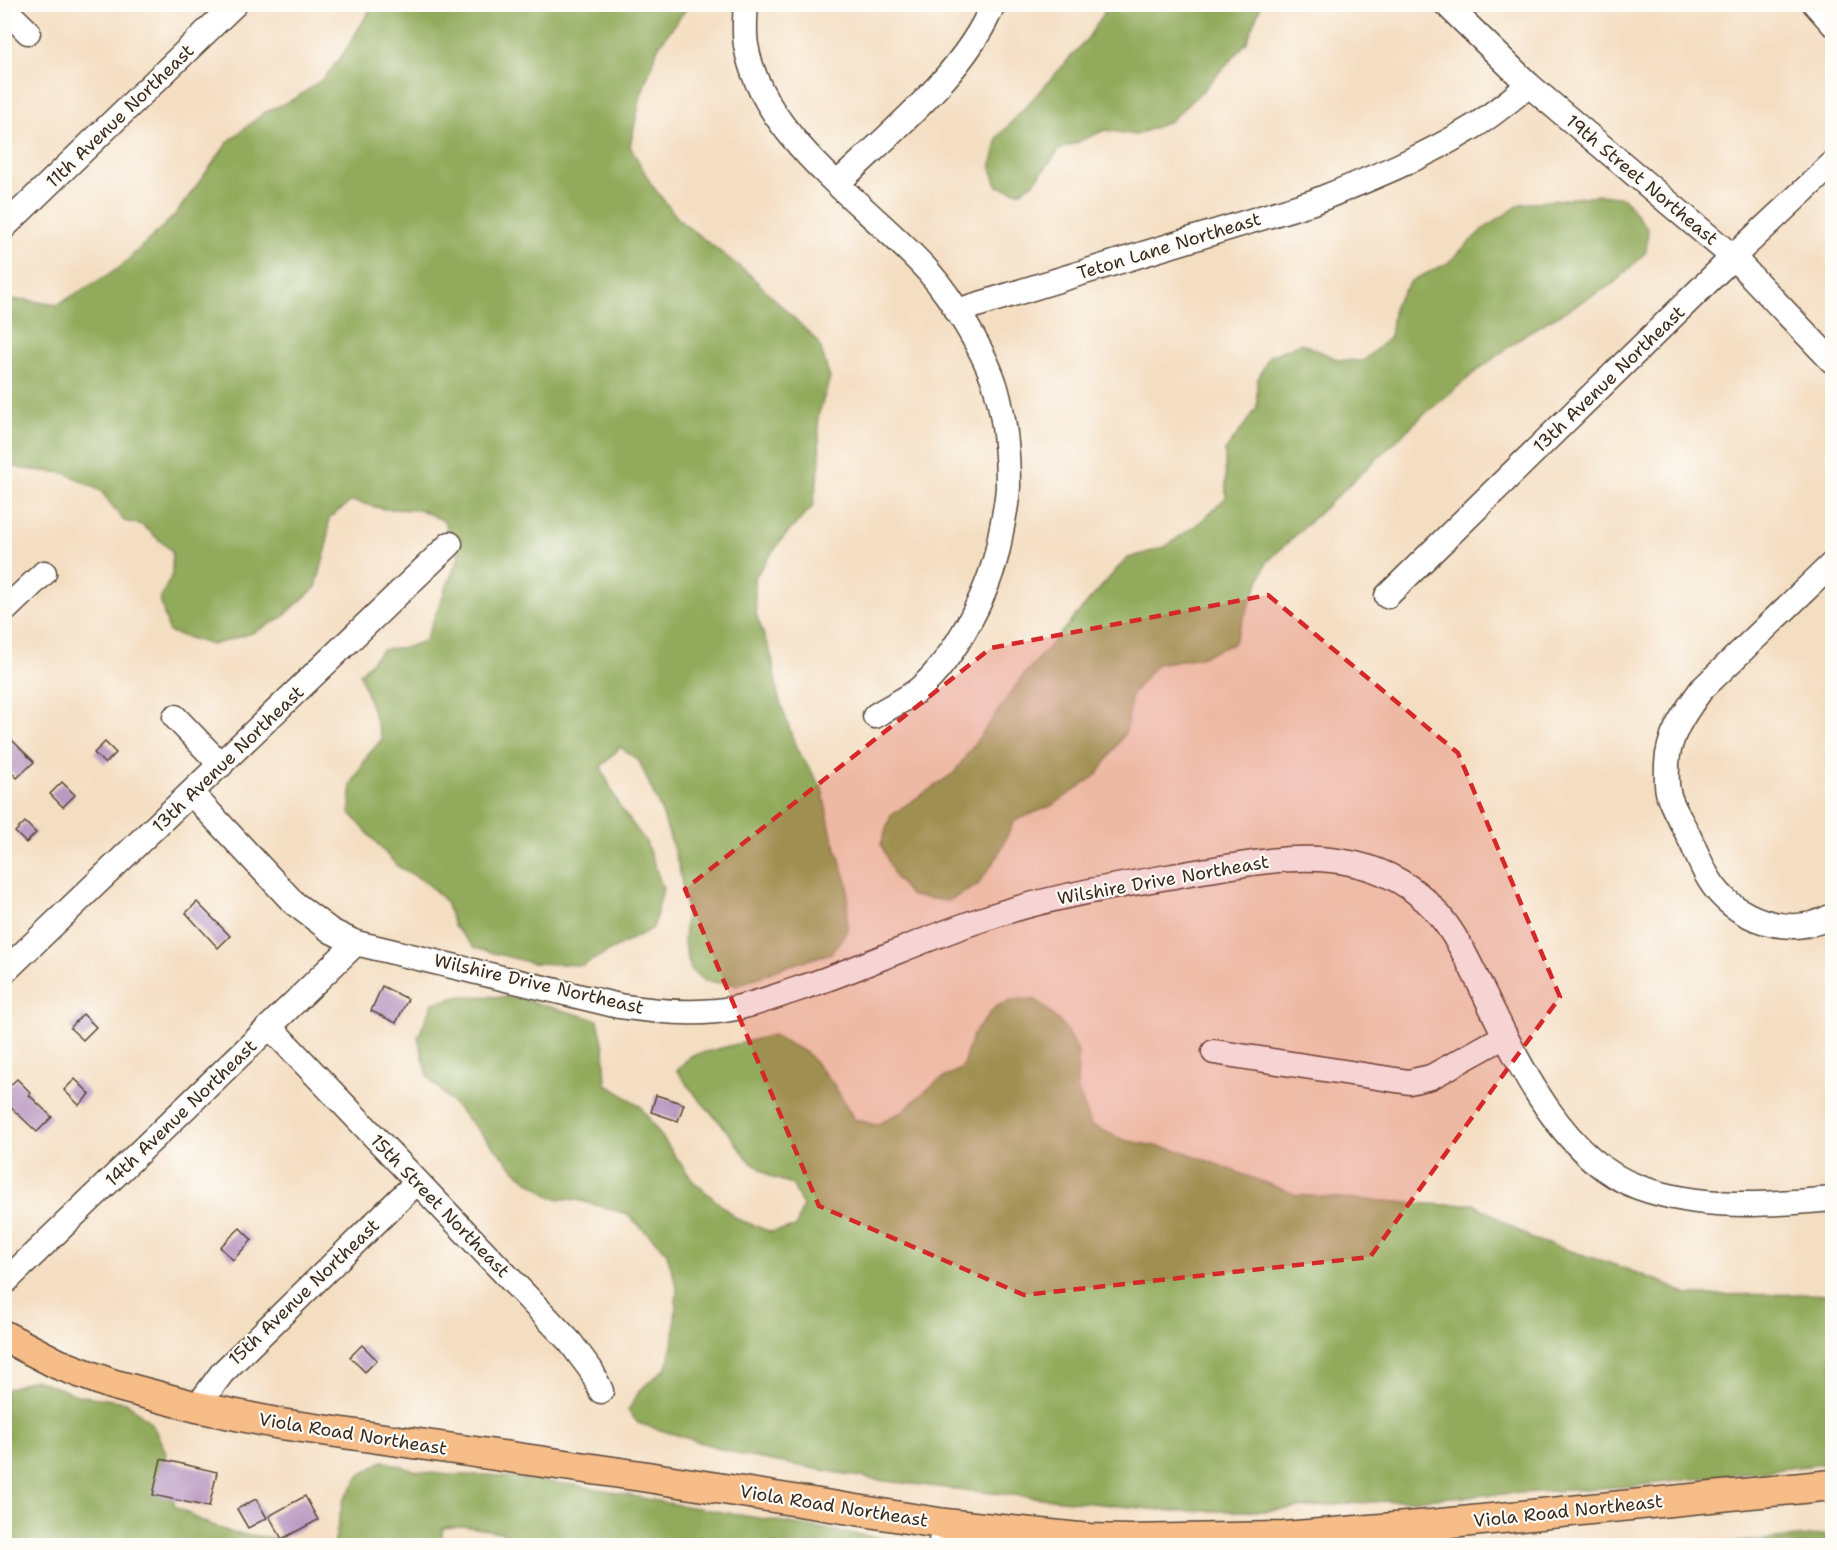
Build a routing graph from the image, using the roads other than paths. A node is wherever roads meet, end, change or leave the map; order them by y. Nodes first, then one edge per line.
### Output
1 (235, 4) edge
2 (746, 4) edge
3 (993, 4) edge
4 (1446, 4) edge
5 (1815, 4) edge
6 (4, 8) edge
7 (1833, 23) edge
8 (28, 33) dead end
9 (1529, 85) junction
10 (1833, 164) edge
11 (838, 183) junction
12 (4, 227) edge
13 (1733, 257) junction
14 (957, 311) junction
15 (1833, 361) edge
16 (450, 544) dead end
17 (1833, 564) edge
18 (44, 573) dead end
19 (1387, 596) dead end
20 (4, 611) edge
21 (875, 716) dead end
22 (175, 717) dead end
23 (221, 765) junction
24 (192, 794) junction
25 (1833, 916) edge
26 (356, 943) junction
27 (4, 972) edge
28 (270, 1027) junction
29 (1505, 1036) junction
30 (1214, 1052) dead end
31 (417, 1182) junction
32 (1833, 1199) edge
33 (4, 1283) edge
34 (4, 1336) edge
35 (601, 1391) dead end
36 (198, 1407) junction
37 (1833, 1485) edge
38 (942, 1534) edge

1 - 12 street, 11th Avenue Northeast
2 - 11 street
3 - 11 street
4 - 9 street, 19th Street Northeast
5 - 7 street
6 - 8 street
9 - 13 street, 19th Street Northeast
9 - 14 street, Teton Lane Northeast
10 - 13 street, 13th Avenue Northeast
11 - 14 street
13 - 15 street, 19th Street Northeast
13 - 19 street, 13th Avenue Northeast
14 - 21 street
16 - 23 street, 13th Avenue Northeast
17 - 25 street
18 - 20 street
22 - 23 street
23 - 24 street, 13th Avenue Northeast
24 - 26 street
24 - 27 street, 13th Avenue Northeast
26 - 28 street, 14th Avenue Northeast
26 - 29 street, Wilshire Drive Northeast
28 - 31 street, 15th Street Northeast
28 - 33 street, 14th Avenue Northeast
29 - 30 street
29 - 32 street, Wilshire Drive Northeast
31 - 35 street, 15th Street Northeast
31 - 36 street, 15th Avenue Northeast
34 - 36 main road, Viola Road Northeast
36 - 38 main road, Viola Road Northeast
37 - 38 main road, Viola Road Northeast

